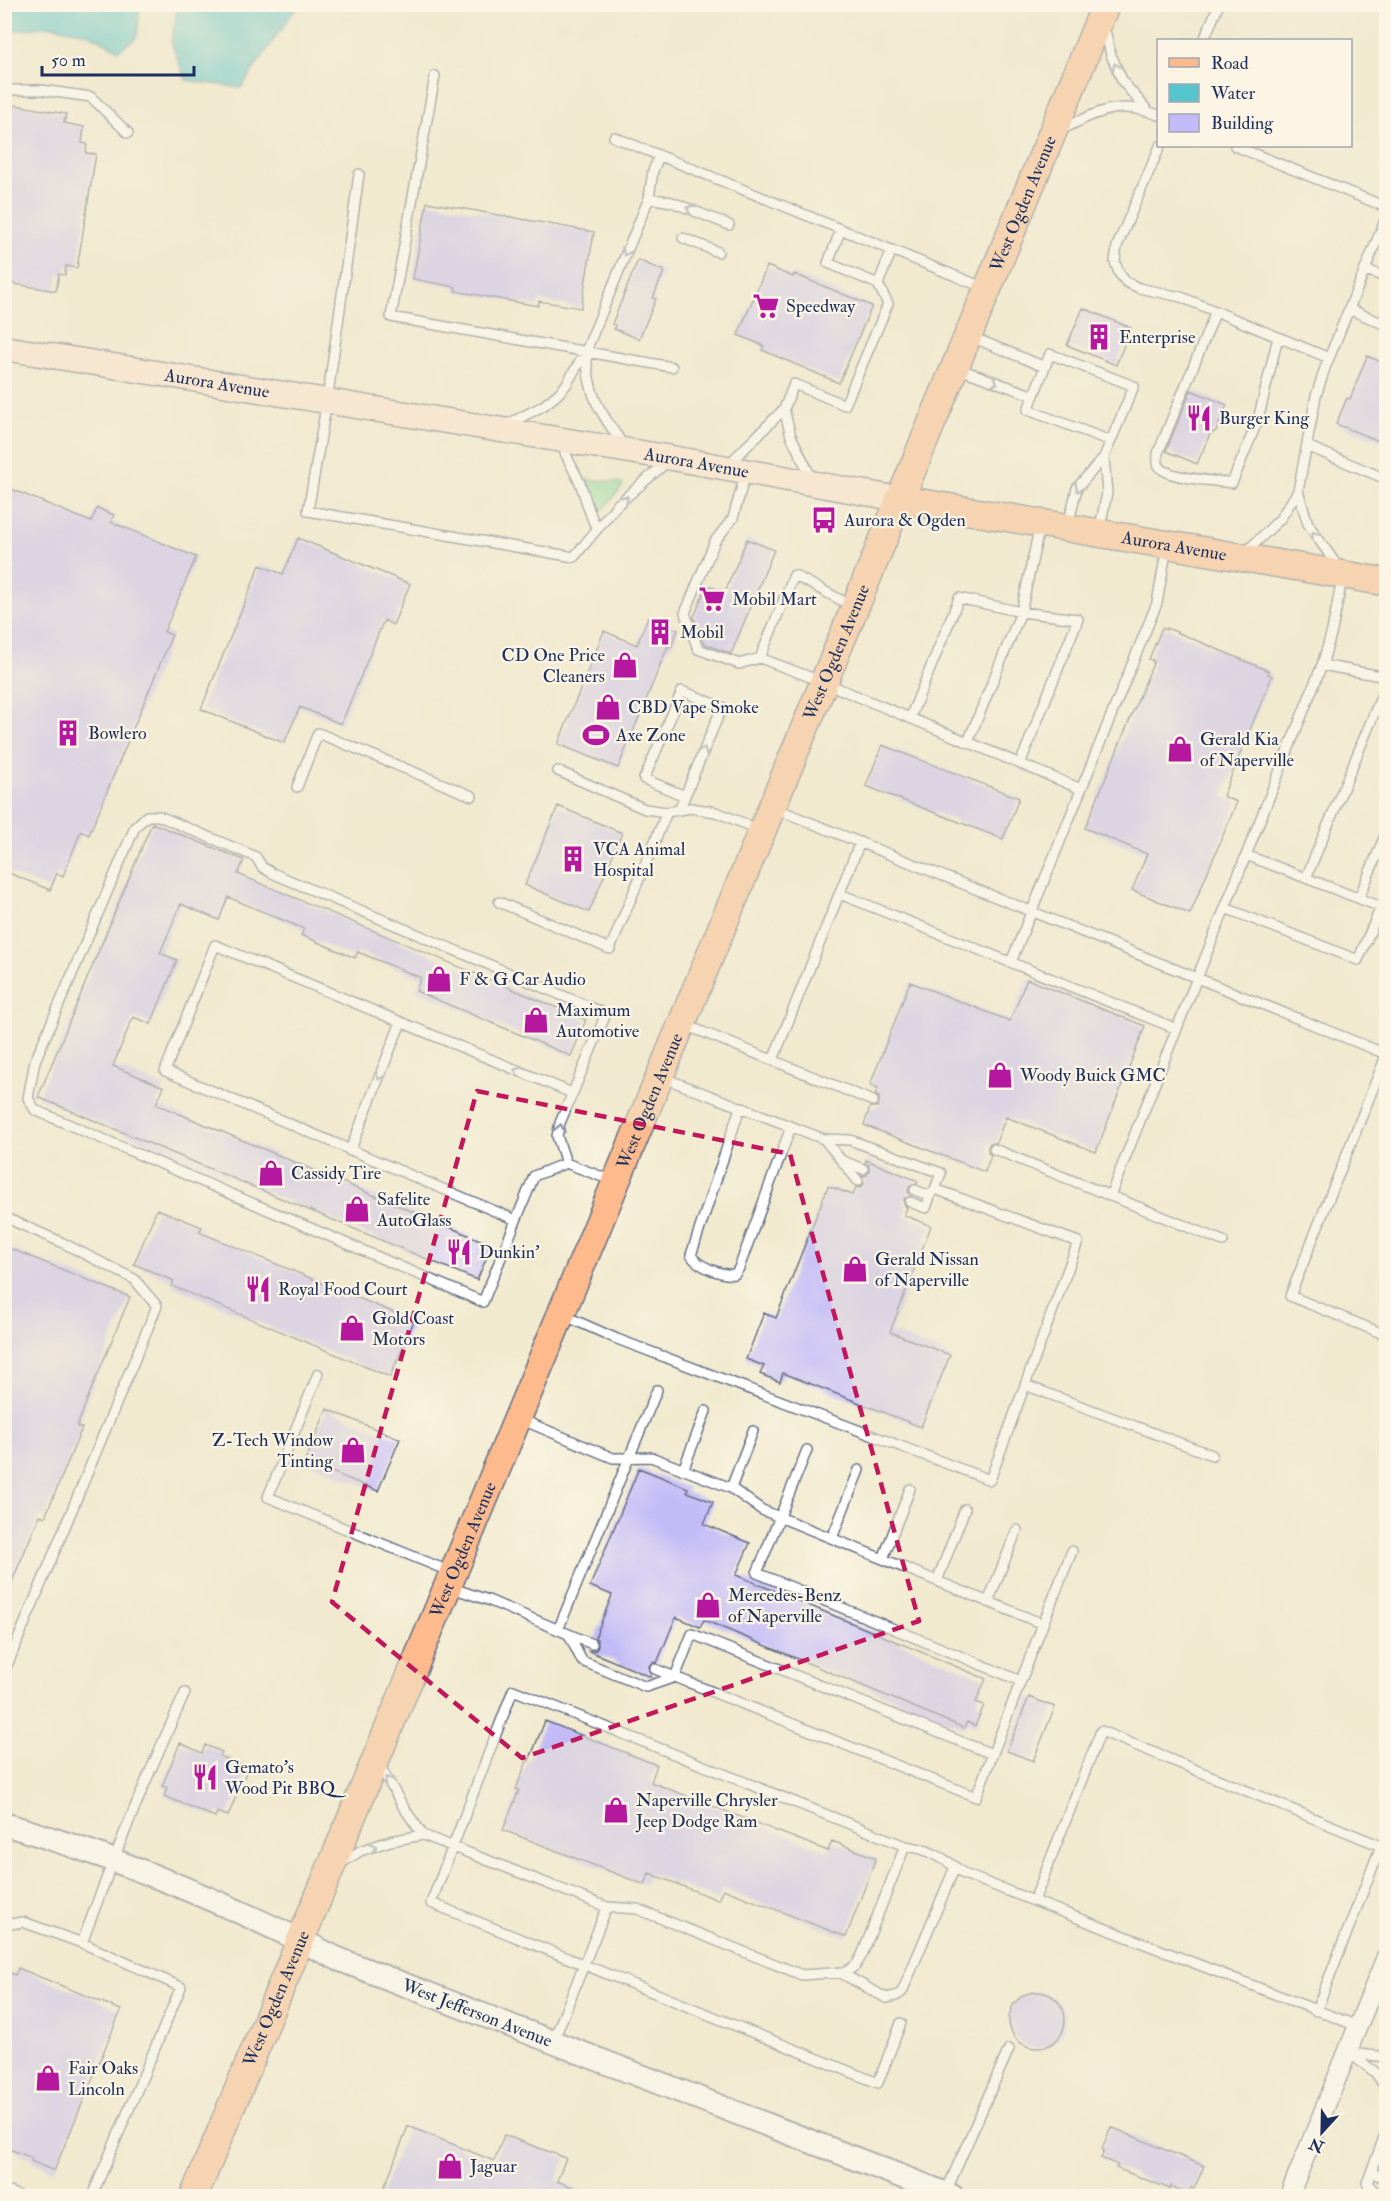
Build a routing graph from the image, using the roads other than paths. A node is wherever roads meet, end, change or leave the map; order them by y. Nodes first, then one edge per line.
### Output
1 (1219, 4) edge
2 (1103, 10) edge
3 (1204, 39) edge
4 (435, 76) dead end
5 (4, 90) edge
6 (1147, 110) junction
7 (1157, 115) edge
8 (128, 134) dead end
9 (1051, 136) junction
10 (614, 137) dead end
11 (1160, 147) edge
12 (1237, 147) edge
13 (659, 156) junction
14 (358, 174) dead end
15 (648, 198) junction
16 (1386, 207) edge
17 (1386, 219) edge
18 (729, 225) dead end
19 (841, 229) junction
20 (683, 238) dead end
21 (892, 250) junction
22 (718, 252) dead end
23 (1365, 269) junction
24 (1386, 278) edge
25 (878, 284) junction
26 (987, 289) junction
27 (1348, 309) junction
28 (1216, 311) junction
29 (1386, 325) edge
30 (968, 335) junction
31 (1278, 337) junction
32 (4, 348) edge
33 (586, 351) junction
34 (1329, 358) junction
35 (672, 367) dead end
36 (955, 367) junction
37 (1045, 367) junction
38 (1034, 396) junction
39 (327, 400) junction
40 (784, 409) junction
41 (498, 429) junction
42 (559, 439) junction
43 (1111, 441) junction
44 (1307, 447) junction
45 (627, 451) junction
46 (1104, 457) junction
47 (672, 458) junction
48 (736, 469) junction
49 (1386, 479) edge
50 (814, 484) junction
51 (1298, 491) junction
52 (899, 499) junction
53 (1040, 522) junction
54 (1067, 527) junction
55 (597, 529) junction
56 (1099, 533) junction
57 (1168, 544) junction
58 (1240, 557) junction
59 (1343, 574) junction
60 (1386, 582) edge
61 (854, 607) junction
62 (1021, 612) junction
63 (760, 658) junction
64 (1322, 665) junction
65 (1386, 677) edge
66 (823, 682) junction
67 (1386, 686) edge
68 (910, 718) junction
69 (968, 742) junction
70 (1020, 764) junction
71 (558, 771) dead end
72 (297, 787) dead end
73 (1081, 789) junction
74 (472, 796) dead end
75 (685, 796) junction
76 (679, 810) junction
77 (667, 812) junction
78 (767, 819) junction
79 (1386, 833) edge
80 (860, 842) junction
81 (1246, 855) junction
82 (1306, 878) junction
83 (840, 894) junction
84 (1359, 898) junction
85 (499, 902) dead end
86 (1225, 908) junction
87 (1031, 910) junction
88 (1011, 962) junction
89 (1197, 977) junction
90 (401, 1022) junction
91 (681, 1024) junction
92 (1177, 1029) junction
93 (1386, 1055) edge
94 (773, 1060) junction
95 (659, 1077) junction
96 (572, 1093) junction
97 (873, 1101) dead end
98 (740, 1108) junction
99 (790, 1127) junction
100 (824, 1139) junction
101 (994, 1149) dead end
102 (350, 1151) junction
103 (842, 1161) junction
104 (566, 1163) junction
105 (863, 1169) dead end
106 (858, 1181) dead end
107 (615, 1182) junction
108 (915, 1190) dead end
109 (933, 1193) junction
110 (1110, 1196) junction
111 (910, 1202) dead end
112 (4, 1217) edge
113 (516, 1220) junction
114 (1223, 1241) dead end
115 (560, 1314) junction
116 (1386, 1335) edge
117 (318, 1374) dead end
118 (1025, 1385) junction
119 (657, 1390) dead end
120 (706, 1411) dead end
121 (518, 1418) junction
122 (753, 1431) dead end
123 (807, 1450) dead end
124 (1212, 1455) dead end
125 (629, 1458) junction
126 (683, 1470) junction
127 (859, 1470) dead end
128 (731, 1488) junction
129 (910, 1489) dead end
130 (965, 1509) dead end
131 (780, 1518) junction
132 (1017, 1530) dead end
133 (832, 1538) junction
134 (1072, 1551) dead end
135 (883, 1559) junction
136 (450, 1580) junction
137 (937, 1581) junction
138 (988, 1602) junction
139 (1043, 1624) junction
140 (558, 1630) junction
141 (569, 1635) junction
142 (592, 1644) dead end
143 (655, 1669) dead end
144 (4, 1672) edge
145 (675, 1677) junction
146 (1021, 1681) junction
147 (185, 1693) dead end
148 (992, 1754) junction
149 (376, 1760) junction
150 (4, 1824) edge
151 (423, 1835) junction
152 (453, 1846) junction
153 (904, 1846) junction
154 (113, 1860) junction
155 (955, 1867) junction
156 (328, 1871) junction
157 (1034, 1901) junction
158 (607, 1907) junction
159 (4, 1925) edge
160 (300, 1939) junction
161 (82, 1943) junction
162 (1386, 1957) edge
163 (584, 1965) junction
164 (839, 1972) junction
165 (1316, 2011) junction
166 (901, 2023) dead end
167 (1360, 2027) junction
168 (552, 2042) junction
169 (1009, 2049) dead end
170 (1349, 2053) junction
171 (1386, 2057) edge
172 (1386, 2088) edge
173 (1386, 2132) edge
174 (1371, 2172) junction
175 (1386, 2179) edge
176 (4, 2190) edge
177 (948, 2195) edge
178 (20, 2196) edge
179 (92, 2196) edge
180 (194, 2196) edge
181 (1289, 2196) edge
182 (1379, 2196) edge

1 - 3 lane
6 -> 2 lane
2 - 9 main road, West Ogden Avenue
4 - 33 lane
5 - 8 lane
6 - 7 lane
6 - 9 lane
9 - 26 main road, West Ogden Avenue
10 - 13 lane
11 - 28 lane
12 - 16 lane
13 - 15 lane
13 - 19 lane
14 - 39 lane
18 -> 15 lane
15 -> 33 lane
17 - 23 lane
19 - 21 lane
19 - 25 lane
20 - 22 lane
21 - 25 lane
21 - 26 lane
23 - 24 lane
23 - 27 lane
25 - 40 lane
26 - 30 main road, West Ogden Avenue
27 - 29 lane
27 - 34 lane
28 - 31 lane
28 - 31 lane
30 - 36 main road, West Ogden Avenue
30 - 37 lane
31 - 34 lane
32 - 39 main road, Aurora Avenue
33 - 35 lane
33 - 41 lane
33 - 45 lane
34 - 44 lane
36 -> 38 lane
36 - 52 main road, West Ogden Avenue
37 - 38 lane
37 - 43 lane
38 - 43 lane
39 - 41 main road, Aurora Avenue
39 - 55 lane
40 - 48 lane
40 - 50 lane
41 - 42 main road, Aurora Avenue
42 - 45 main road, Aurora Avenue
42 - 55 lane
43 - 46 lane
44 - 49 lane
44 - 51 lane
45 - 47 main road, Aurora Avenue
46 -> 54 lane
46 - 56 lane
47 - 48 main road, Aurora Avenue
55 -> 47 lane
48 - 50 main road, Aurora Avenue
48 - 63 lane
50 - 52 main road, Aurora Avenue
51 - 58 lane
59 -> 51 lane
52 - 53 main road, Aurora Avenue
52 - 61 main road, West Ogden Avenue
53 - 54 main road, Aurora Avenue
53 - 62 lane
54 - 56 main road, Aurora Avenue
56 - 57 main road, Aurora Avenue
57 - 58 main road, Aurora Avenue
57 - 73 lane
58 - 59 main road, Aurora Avenue
59 - 60 main road, Aurora Avenue
59 - 64 lane
61 - 63 lane
61 - 66 main road, West Ogden Avenue
62 - 68 lane
62 - 69 lane
62 - 70 lane
63 - 66 lane
64 - 65 lane
64 - 81 lane
66 - 68 lane
66 - 78 main road, West Ogden Avenue
67 - 82 lane
68 - 69 lane
69 - 70 lane
70 - 73 lane
71 - 77 lane
72 - 74 lane
73 - 87 lane
75 -> 75 lane
75 - 76 lane
76 - 77 lane
76 - 78 lane
77 - 85 lane
78 - 80 lane
78 - 91 main road, West Ogden Avenue
79 - 84 lane
80 - 83 lane
80 - 87 lane
81 - 82 lane
81 - 86 lane
82 - 84 lane
83 - 88 lane
83 - 94 lane
84 - 86 lane
86 - 89 lane
87 - 88 lane
87 - 89 lane
88 - 92 lane
89 - 92 lane
89 - 93 lane
96 -> 90 lane
90 -> 102 lane
90 - 102 lane
91 - 94 lane
91 - 95 main road, West Ogden Avenue
92 - 110 lane
93 - 116 lane
94 - 97 lane
95 - 98 lane
95 - 107 main road, West Ogden Avenue
104 -> 96 lane
96 - 113 lane
98 - 99 lane
98 - 99 lane
99 - 100 lane
100 - 103 lane
100 - 109 lane
101 - 110 lane
102 - 113 lane
103 - 105 lane
103 - 106 lane
104 - 107 lane
104 - 113 lane
107 - 115 main road, West Ogden Avenue
108 - 109 lane
109 - 111 lane
109 - 118 lane
110 - 114 lane
112 - 144 lane
115 - 118 lane
115 - 121 main road, West Ogden Avenue
117 - 136 lane
118 - 124 lane
119 - 125 lane
120 - 126 lane
121 - 125 lane
121 - 136 main road, West Ogden Avenue
122 - 128 lane
123 - 131 lane
125 - 126 lane
125 - 140 lane
126 - 128 lane
127 - 133 lane
128 - 131 lane
129 - 135 lane
130 - 137 lane
131 - 133 lane
131 - 146 lane
132 - 138 lane
133 - 135 lane
134 - 139 lane
135 - 137 lane
136 - 140 lane
136 - 149 main road, West Ogden Avenue
137 - 138 lane
138 - 139 lane
139 - 146 lane
140 - 141 lane
141 - 142 lane
141 - 145 lane
143 - 145 lane
145 - 148 lane
145 - 148 lane
146 - 148 lane
147 - 154 lane
151 -> 149 lane
149 - 156 main road, West Ogden Avenue
150 - 154 street, West Jefferson Avenue
151 - 152 lane
156 -> 151 lane
152 - 153 lane
152 - 158 lane
152 - 163 lane
153 - 155 lane
153 - 164 lane
154 - 160 street, West Jefferson Avenue
154 - 161 lane
155 - 157 lane
155 - 164 lane
156 - 160 main road, West Ogden Avenue
157 - 165 lane
157 - 165 lane
158 - 163 lane
158 - 164 lane
159 - 161 lane
160 - 168 street, West Jefferson Avenue
160 - 180 main road, West Ogden Avenue
161 - 179 lane
162 - 167 street
163 - 166 lane
163 - 168 lane
165 - 167 lane
167 - 170 street
168 - 177 street, West Jefferson Avenue
169 - 177 lane
170 - 171 lane
170 - 172 lane
170 - 181 street
173 - 174 lane
174 - 175 lane
174 - 182 lane
176 - 178 lane

